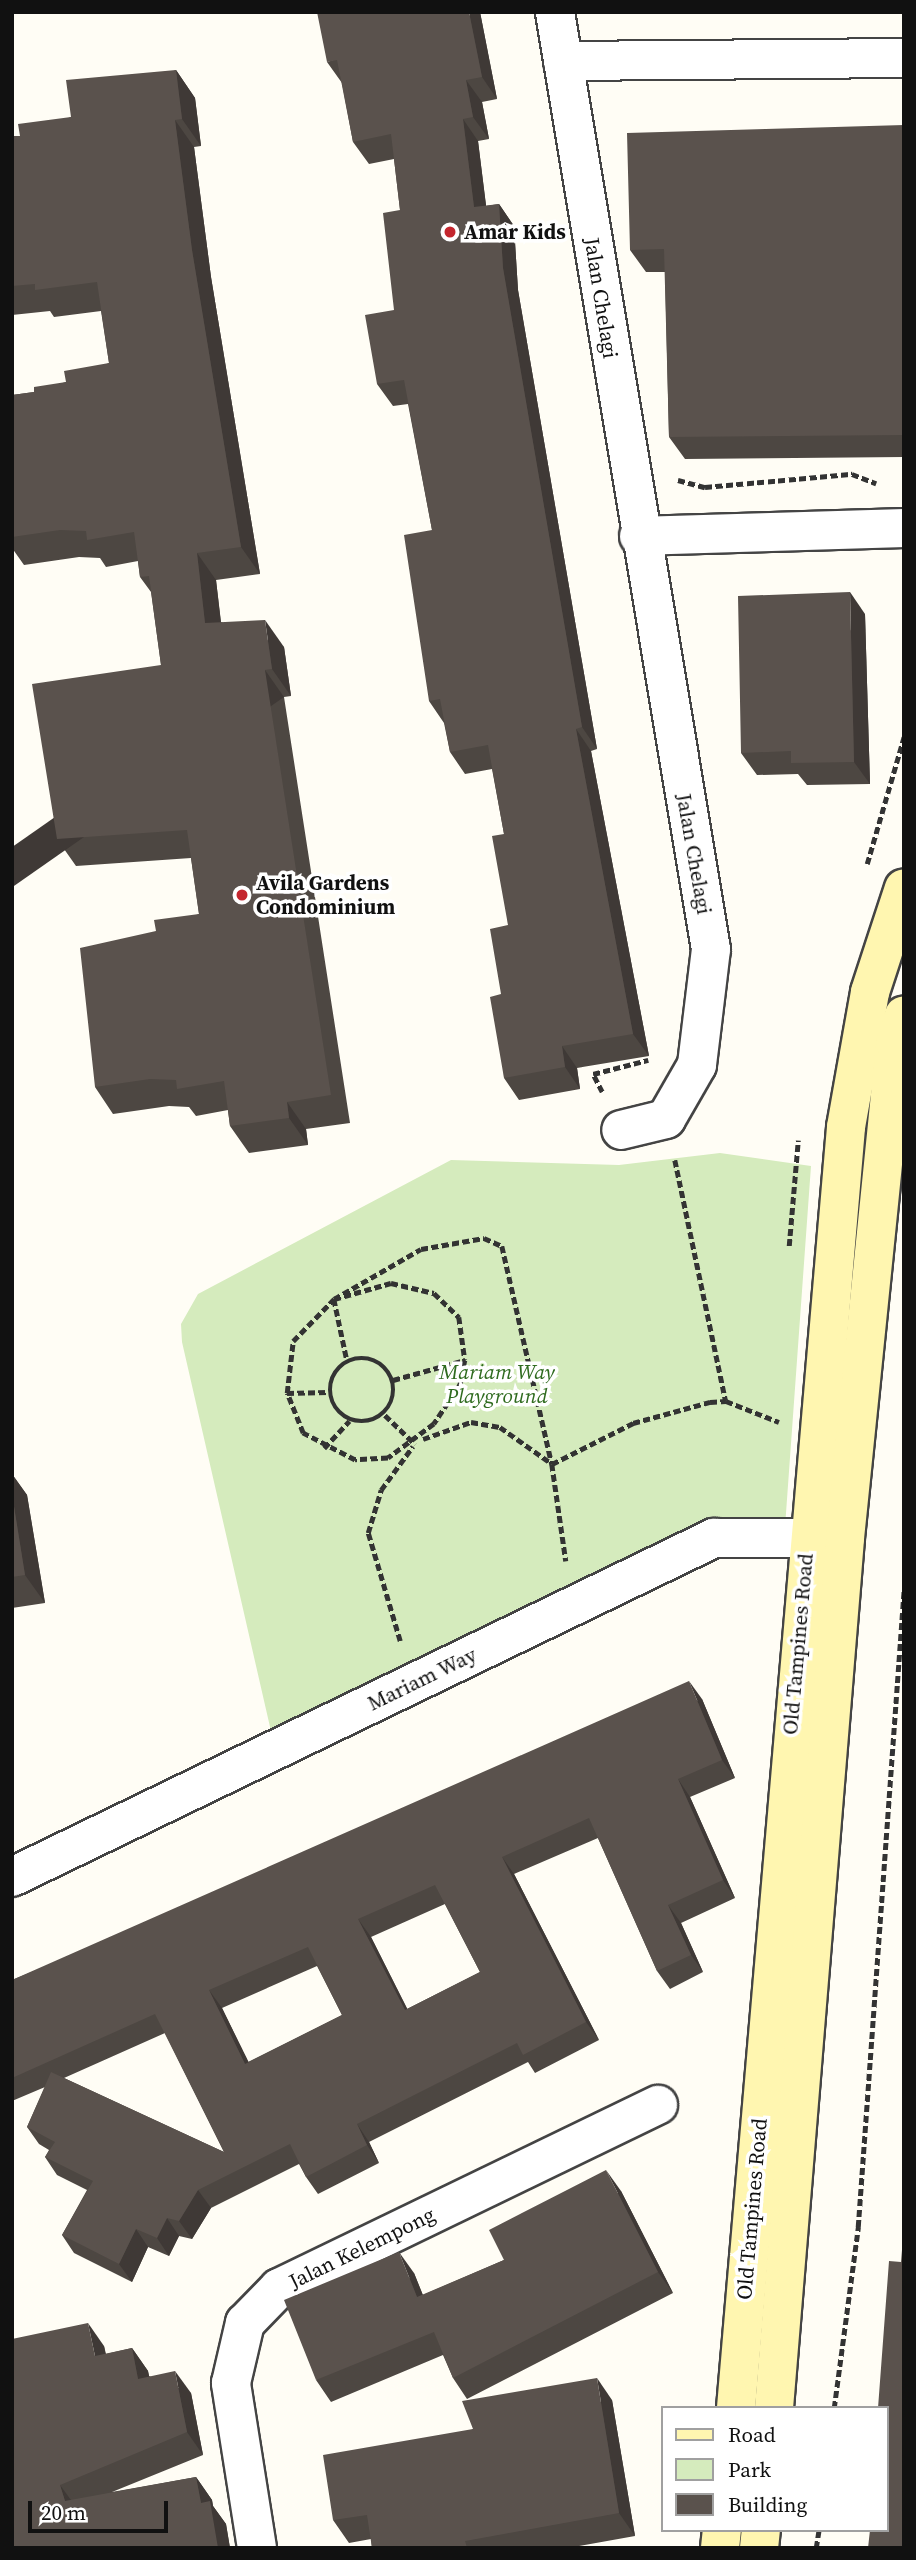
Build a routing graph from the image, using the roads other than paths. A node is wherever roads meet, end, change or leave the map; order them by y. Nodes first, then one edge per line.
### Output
1 (555, 12) edge
2 (904, 58) edge
3 (563, 61) junction
4 (903, 528) edge
5 (639, 536) junction
6 (904, 888) edge
7 (904, 1015) edge
8 (621, 1130) dead end
9 (807, 1535) junction
10 (845, 1538) junction
11 (12, 1877) edge
12 (658, 2105) dead end
13 (736, 2406) edge
14 (774, 2406) edge
15 (257, 2548) edge

1 - 3 street, Jalan Chelagi
2 - 3 street
3 - 5 street, Jalan Chelagi
4 - 5 street
5 - 8 street, Jalan Chelagi
6 - 9 street, Old Tampines Road
7 - 10 street, Old Tampines Road
9 - 10 street, Mariam Way
9 - 11 street, Mariam Way
9 - 13 street, Old Tampines Road
10 - 14 street, Old Tampines Road
12 - 15 street, Jalan Kelempong

